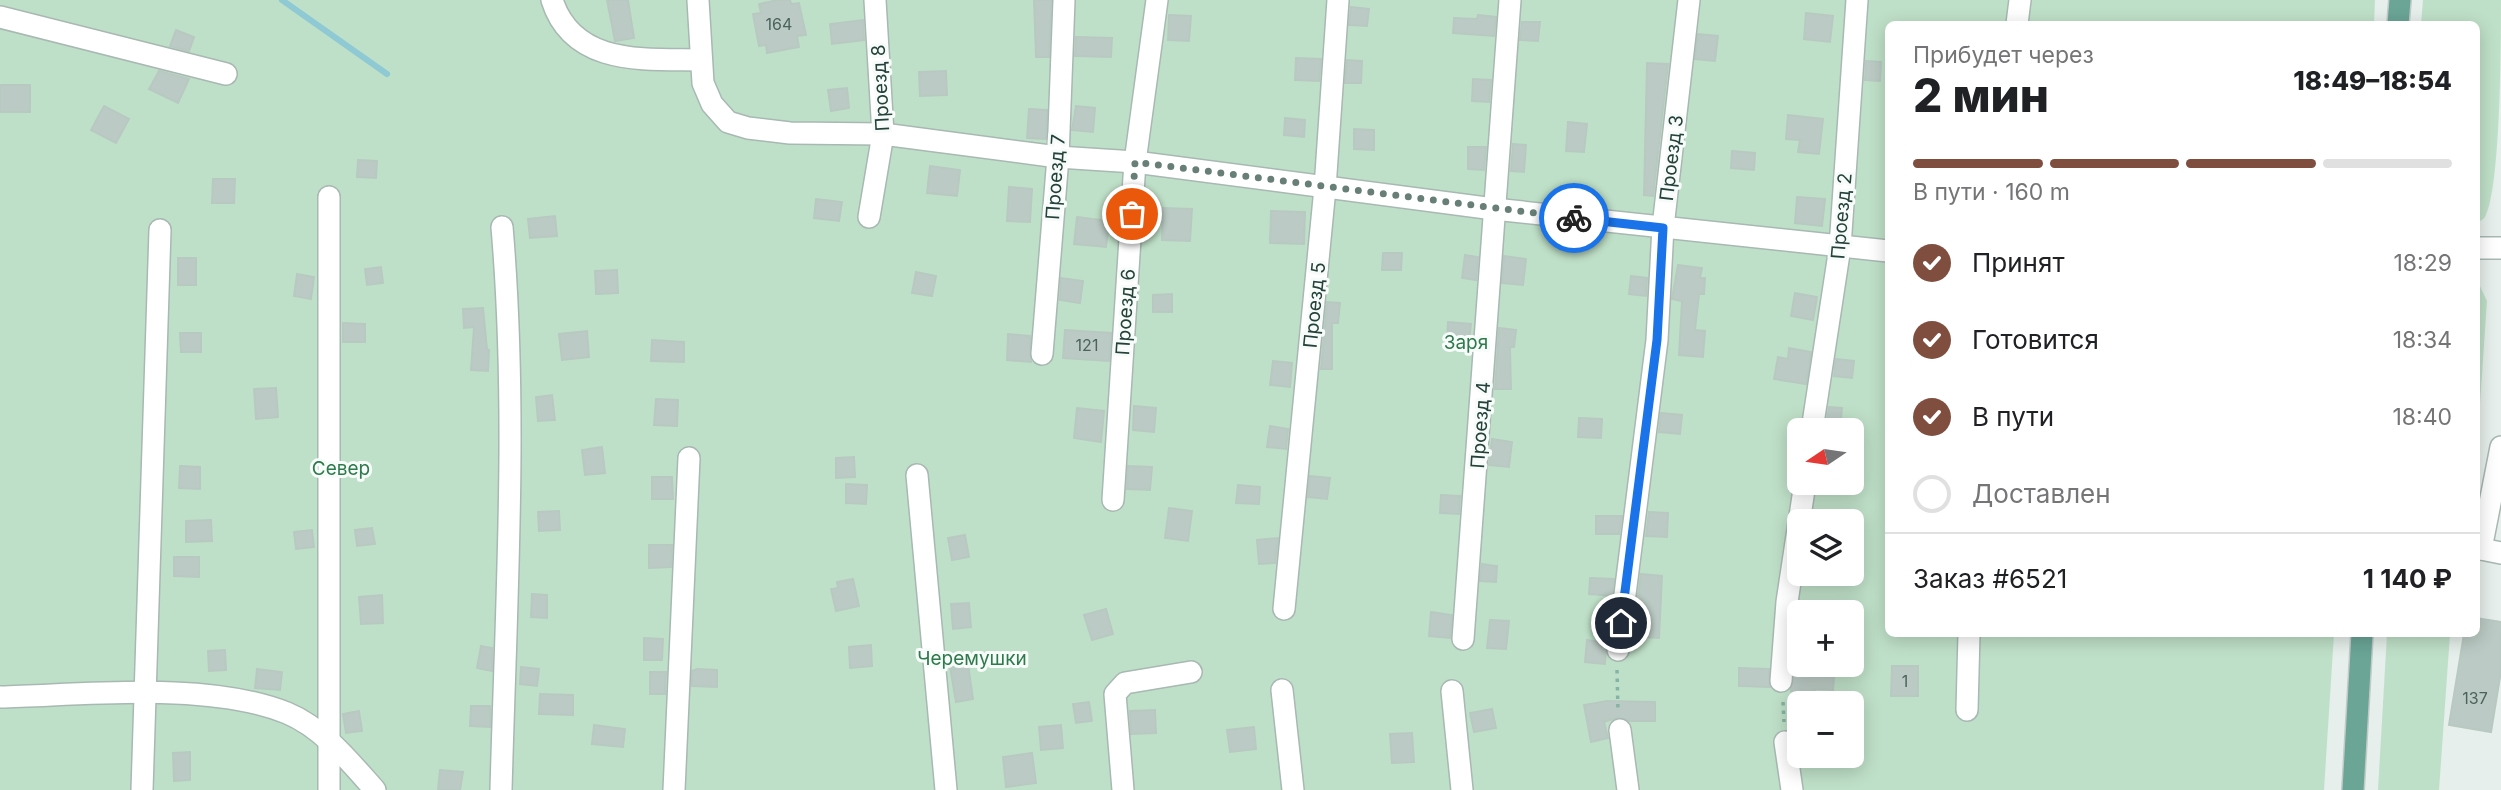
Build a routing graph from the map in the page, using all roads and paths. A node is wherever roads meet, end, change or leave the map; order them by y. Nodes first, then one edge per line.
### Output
1 (552, 0) edge
2 (698, 0) edge
3 (875, 0) edge
4 (1064, 0) edge
5 (1157, 0) edge
6 (1338, 0) edge
7 (1510, 0) edge
8 (1689, 0) edge
9 (1857, 0) edge
10 (2020, 0) edge
11 (2400, 0) edge
12 (0, 18) edge
13 (2017, 21) edge
14 (2398, 21) edge
15 (700, 60) junction
16 (226, 74) dead end
17 (883, 134) junction
18 (1058, 157) junction
19 (1135, 162) junction
20 (1325, 188) junction
21 (329, 197) dead end
22 (1494, 209) junction
23 (869, 217) dead end
24 (502, 227) dead end
25 (1663, 228) junction
26 (160, 230) dead end
27 (1840, 247) junction
28 (2480, 248) edge
29 (2501, 248) edge
30 (1885, 251) edge
31 (1042, 354) dead end
32 (1814, 418) edge
33 (2501, 447) edge
34 (689, 458) dead end
35 (917, 475) dead end
36 (1803, 495) edge
37 (1113, 500) dead end
38 (2486, 550) edge
39 (1284, 609) dead end
40 (1969, 637) edge
41 (2362, 637) edge
42 (1463, 639) dead end
43 (1618, 650) joint
44 (1191, 672) dead end
45 (1781, 681) joint
46 (1282, 690) dead end
47 (1452, 691) dead end
48 (145, 693) junction
49 (0, 697) edge
50 (1966, 710) dead end
51 (1620, 730) joint
52 (331, 742) junction
53 (1785, 742) joint
54 (142, 790) edge
55 (329, 790) edge
56 (375, 790) edge
57 (501, 790) edge
58 (674, 790) edge
59 (946, 790) edge
60 (1123, 790) edge
61 (1293, 790) edge
62 (1462, 790) edge
63 (1628, 790) edge
64 (1792, 790) edge
65 (2353, 790) edge

1 - 15 street
2 - 15 street
3 - 17 street, Проезд 8
4 - 18 street, Проезд 7
5 - 19 street, Проезд 6
6 - 20 street, Проезд 5
7 - 22 street, Проезд 4
8 - 25 street, Проезд 3
9 - 27 street, Проезд 2
10 - 13 street
11 - 14 main road
12 - 16 street
15 - 17 street
17 - 18 street
17 - 23 street, Проезд 8
18 - 19 street
18 - 31 street, Проезд 7
19 - 20 street
19 - 37 street, Проезд 6
20 - 22 street
20 - 39 street, Проезд 5
21 - 52 street
22 - 25 street
22 - 42 street, Проезд 4
24 - 57 street
25 - 27 street
25 - 43 street, Проезд 3
26 - 48 street
27 - 30 street
27 - 32 street, Проезд 2
28 - 29 street
33 - 38 street
34 - 58 street
35 - 59 street
36 - 45 street
40 - 50 street
41 - 65 main road
43 - 51 path
44 - 60 street
45 - 53 path
46 - 61 street
47 - 62 street
48 - 49 street
48 - 52 street
48 - 54 street
51 - 63 street
52 - 55 street
52 - 56 street
53 - 64 street

